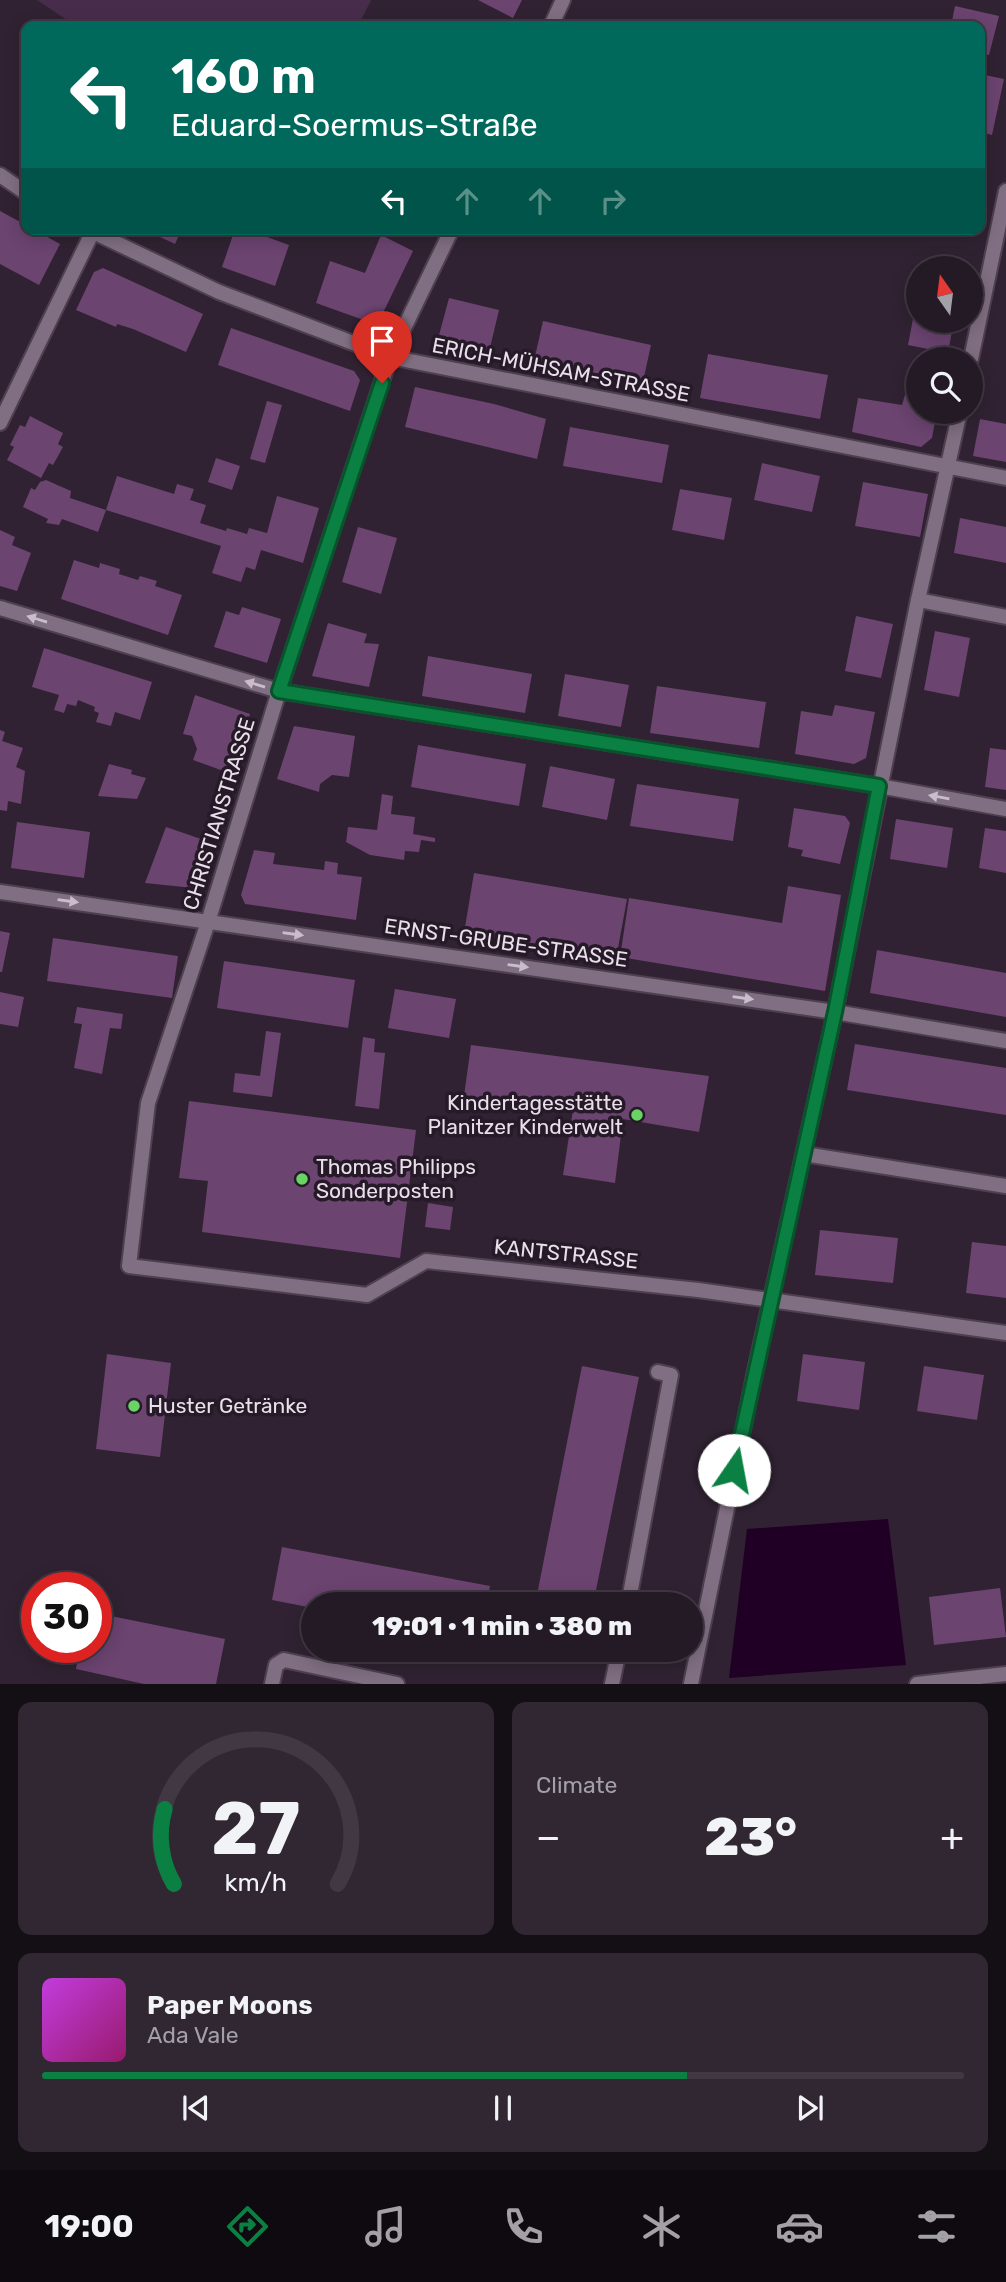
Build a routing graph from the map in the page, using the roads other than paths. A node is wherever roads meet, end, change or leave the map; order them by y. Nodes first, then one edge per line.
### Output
1 (563, 0) edge
2 (553, 21) edge
3 (0, 175) edge
4 (21, 190) edge
5 (1006, 191) edge
6 (1004, 214) edge
7 (89, 235) edge
8 (101, 235) edge
9 (449, 235) edge
10 (974, 347) edge
11 (390, 357) junction
12 (0, 423) edge
13 (957, 424) edge
14 (948, 468) junction
15 (1006, 478) edge
16 (918, 600) junction
17 (0, 608) edge
18 (1006, 617) edge
19 (279, 691) junction
20 (879, 786) junction
21 (1006, 809) edge
22 (0, 892) edge
23 (208, 922) junction
24 (835, 1012) junction
25 (1006, 1041) edge
26 (804, 1154) junction
27 (1006, 1185) edge
28 (130, 1266) joint
29 (770, 1301) junction
30 (1006, 1333) edge
31 (659, 1373) dead end
32 (630, 1592) edge
33 (617, 1662) edge
34 (1006, 1674) edge
35 (334, 1678) edge
36 (272, 1684) edge
37 (397, 1684) edge
38 (612, 1684) edge
39 (691, 1684) edge
40 (917, 1684) edge

1 - 2 street
3 - 4 street
5 - 6 street
6 - 10 street
7 - 12 street
8 - 11 street, ERICH-MÜHSAM-STRASSE
9 - 11 street, CHRISTIANSTRASSE
11 - 14 street, ERICH-MÜHSAM-STRASSE
11 - 19 street, CHRISTIANSTRASSE
13 - 14 street
14 - 15 street, ERICH-MÜHSAM-STRASSE
14 - 16 street
16 - 18 street
16 - 20 street
19 -> 17 street
19 - 20 street
19 - 23 street, CHRISTIANSTRASSE
21 -> 20 street
20 - 24 street
22 -> 23 street, ERNST-GRUBE-STRASSE
23 -> 24 street, ERNST-GRUBE-STRASSE
23 - 28 street, CHRISTIANSTRASSE
24 - 25 street, ERNST-GRUBE-STRASSE
24 - 26 street
26 - 27 street
26 - 29 street
28 - 29 street, KANTSTRASSE
29 - 30 street, KANTSTRASSE
29 - 39 street
31 - 32 street
33 - 38 street
34 - 40 street
35 - 36 street
35 - 37 street

